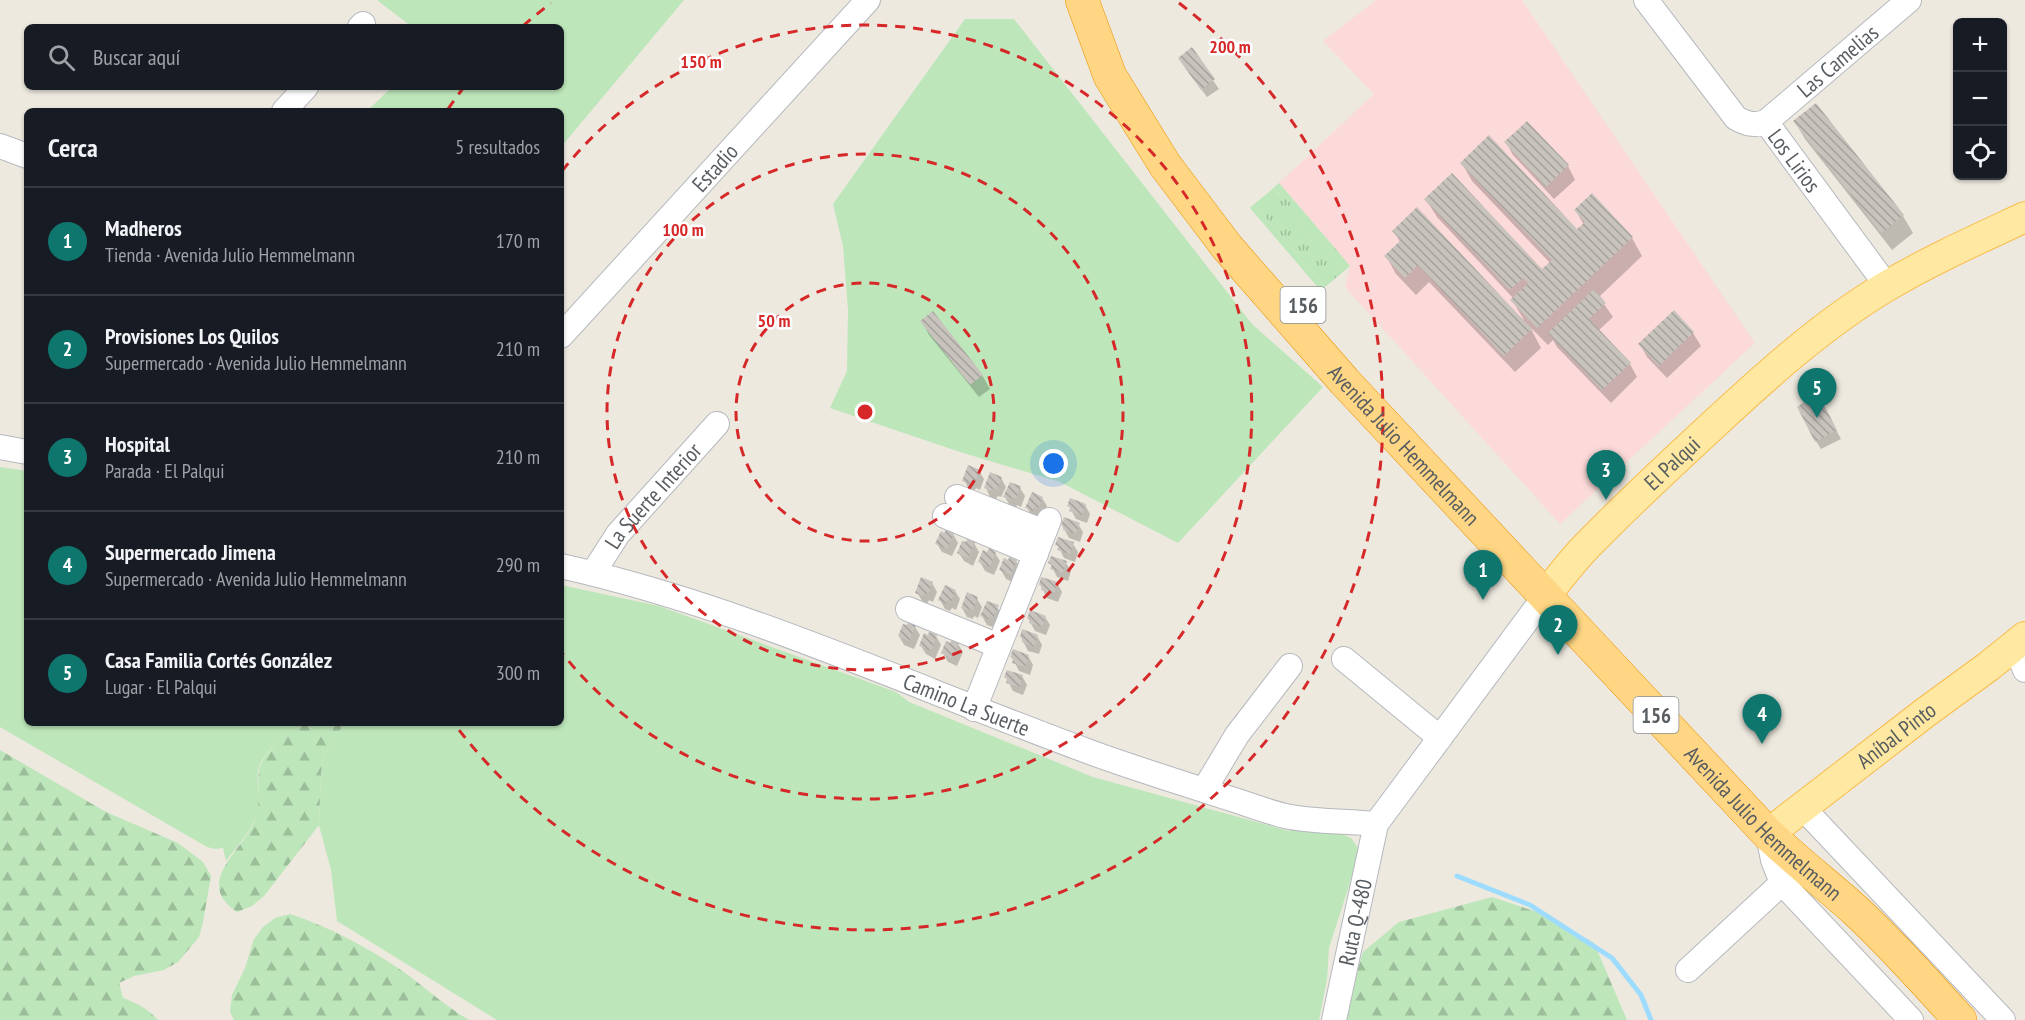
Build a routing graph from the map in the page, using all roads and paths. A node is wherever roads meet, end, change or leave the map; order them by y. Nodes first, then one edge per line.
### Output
1 (868, 0) edge
2 (1083, 0) edge
3 (1646, 0) edge
4 (1909, 0) edge
5 (303, 90) edge
6 (287, 108) edge
7 (1766, 122) junction
8 (0, 146) edge
9 (24, 155) edge
10 (2025, 217) edge
11 (1887, 286) junction
12 (564, 333) edge
13 (717, 423) dead end
14 (0, 447) edge
15 (24, 451) edge
16 (951, 506) dead end
17 (564, 567) edge
18 (593, 573) junction
19 (1551, 589) junction
20 (908, 609) dead end
21 (999, 646) junction
22 (2022, 651) edge
23 (1344, 659) dead end
24 (1290, 666) dead end
25 (974, 709) junction
26 (1440, 738) junction
27 (1204, 790) junction
28 (1785, 821) junction
29 (1376, 824) junction
30 (1782, 883) junction
31 (1688, 970) dead end
32 (1334, 1020) edge
33 (1911, 1020) edge
34 (1960, 1020) edge
35 (2003, 1020) edge

1 - 12 street, Estadio
2 - 19 highway, Avenida Julio Hemmelmann / 156
3 - 7 street, Los Lirios
4 - 7 street, Las Camelias
5 - 6 street
7 - 11 street, Los Lirios
8 - 9 street
10 - 11 main road, El Palqui
11 - 19 main road, El Palqui
13 - 18 street, La Suerte Interior
14 - 15 street
16 - 21 street
17 - 18 street, Camino La Suerte
18 - 25 street, Camino La Suerte
19 - 26 street, El Palqui
19 - 28 highway, Avenida Julio Hemmelmann / 156
20 - 21 street
21 - 25 street
22 - 28 main road, Aníbal Pinto
23 - 26 street
24 - 27 street
25 - 27 street, Camino La Suerte
26 - 29 street, El Palqui
27 - 29 street, Camino La Suerte
28 - 30 street
28 - 34 highway, Avenida Julio Hemmelmann / 156
28 - 35 street
29 - 32 street, Ruta Q-480
30 - 31 street
30 - 33 street

